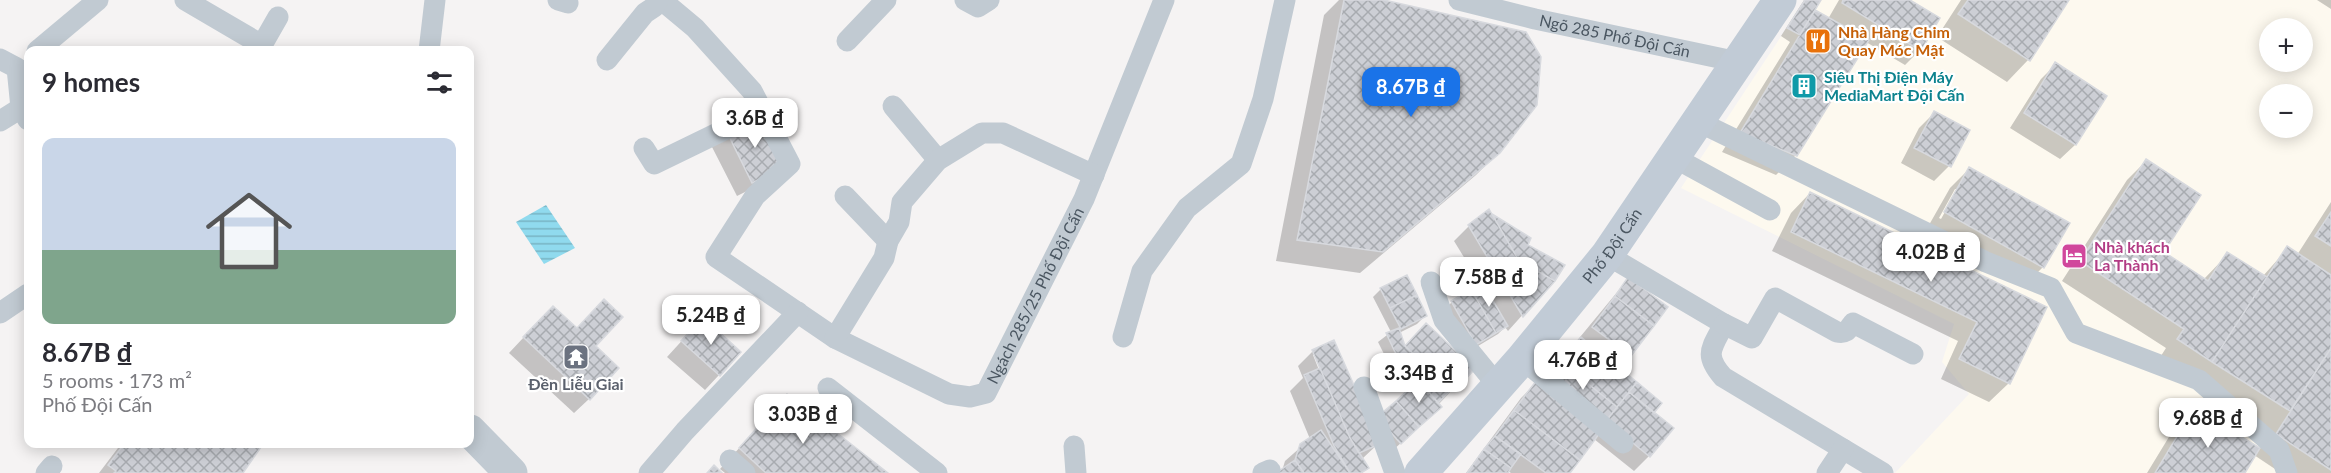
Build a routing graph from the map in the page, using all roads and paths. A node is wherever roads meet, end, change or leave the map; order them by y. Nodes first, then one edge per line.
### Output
1 (98, 0) edge
2 (185, 0) edge
3 (435, 0) edge
4 (658, 0) edge
5 (665, 0) edge
6 (886, 0) edge
7 (965, 0) edge
8 (989, 0) edge
9 (1164, 0) edge
10 (1285, 0) edge
11 (1459, 0) edge
12 (1780, 0) edge
13 (278, 17) dead end
14 (847, 41) dead end
15 (43, 46) edge
16 (430, 46) edge
17 (607, 60) dead end
18 (15, 62) edge
19 (1738, 62) junction
20 (893, 106) dead end
21 (24, 109) edge
22 (763, 111) junction
23 (24, 114) edge
24 (0, 121) edge
25 (1698, 122) junction
26 (644, 148) dead end
27 (1675, 158) junction
28 (938, 160) junction
29 (1094, 175) junction
30 (844, 196) dead end
31 (1770, 210) dead end
32 (888, 241) junction
33 (1607, 255) junction
34 (1431, 282) dead end
35 (24, 297) edge
36 (798, 312) junction
37 (0, 313) edge
38 (1724, 324) junction
39 (1123, 337) dead end
40 (835, 338) junction
41 (1913, 354) dead end
42 (1522, 358) junction
43 (1498, 386) junction
44 (1364, 387) dead end
45 (828, 388) dead end
46 (474, 436) edge
47 (1623, 443) dead end
48 (1074, 446) dead end
49 (1843, 449) junction
50 (512, 473) edge
51 (650, 473) edge
52 (937, 473) edge
53 (1076, 473) edge
54 (1395, 473) edge
55 (1421, 473) edge
56 (1827, 473) edge
57 (1882, 473) edge
58 (2287, 473) edge

1 - 15 lane
2 - 13 lane
3 - 16 lane
4 - 17 lane
5 - 22 lane
6 - 14 lane
7 - 8 lane
9 - 29 lane, Ngách 285/25 Phố Đội Cấn
10 - 39 lane
11 - 19 lane, Ngõ 285 Phố Đội Cấn
12 - 19 street, Phố Đội Cấn
18 - 21 lane
19 - 25 street, Phố Đội Cấn
20 - 28 lane
22 - 26 lane
22 - 36 lane, Ngách 285/25 Phố Đội Cấn
23 - 24 lane
25 - 27 street, Phố Đội Cấn
25 - 58 lane
27 - 31 lane
27 - 33 street, Phố Đội Cấn
28 - 29 lane
28 - 32 lane
29 - 40 lane, Ngách 285/25 Phố Đội Cấn
30 - 32 lane
32 - 40 lane
33 - 38 lane
33 - 42 street, Phố Đội Cấn
34 - 43 lane
35 - 37 lane
36 - 40 lane, Ngách 285/25 Phố Đội Cấn
36 - 51 lane
38 - 41 lane
38 - 49 lane
42 - 43 street, Phố Đội Cấn
42 - 47 lane
43 - 55 street, Phố Đội Cấn
44 - 54 lane
45 - 52 lane
46 - 50 street
48 - 53 lane
49 - 56 lane
49 - 57 lane

